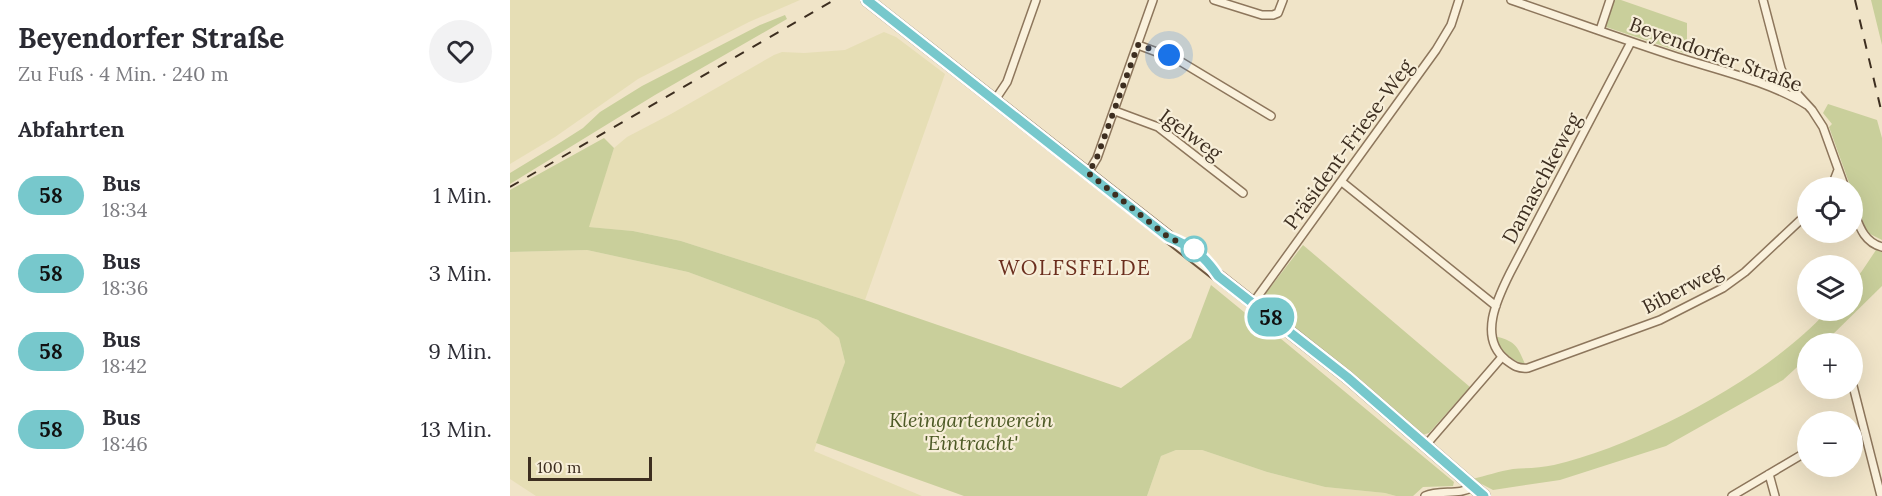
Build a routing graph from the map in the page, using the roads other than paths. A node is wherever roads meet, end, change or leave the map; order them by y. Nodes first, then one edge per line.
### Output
1 (867, 0) edge
2 (1036, 0) edge
3 (1153, 0) edge
4 (1214, 0) edge
5 (1283, 0) edge
6 (1459, 0) edge
7 (1511, 0) edge
8 (1610, 0) edge
9 (1763, 0) edge
10 (1600, 30) junction
11 (1631, 42) junction
12 (1138, 45) junction
13 (995, 100) junction
14 (1807, 105) junction
15 (1115, 111) junction
16 (1271, 116) dead end
17 (1839, 170) junction
18 (1088, 173) junction
19 (1836, 177) edge
20 (1841, 177) edge
21 (1342, 182) junction
22 (1243, 193) dead end
23 (1797, 223) edge
24 (1863, 234) edge
25 (1168, 237) junction
26 (1882, 248) edge
27 (1187, 251) junction
28 (1218, 276) junction
29 (1232, 286) junction
30 (1252, 303) junction
31 (1496, 306) junction
32 (1502, 357) junction
33 (1863, 426) edge
34 (1425, 446) junction
35 (1797, 457) edge
36 (1769, 474) junction
37 (1472, 487) junction
38 (1425, 496) edge
39 (1484, 496) edge
40 (1732, 496) edge
41 (1775, 496) edge
42 (1881, 496) edge

1 - 13 main road
2 - 13 street
3 - 12 street
4 - 5 street
6 - 21 street, Präsident-Friese-Weg
7 - 10 street, Beyendorfer Straße
8 - 10 street
9 - 14 street
10 - 11 street, Beyendorfer Straße
11 - 14 street, Beyendorfer Straße
11 - 31 street, Damaschkeweg
12 - 15 street
12 - 16 street
13 - 18 main road
14 - 17 street
15 - 18 street
15 - 22 street, Igelweg
17 - 19 street
17 - 20 street
18 - 25 main road
21 - 30 street, Präsident-Friese-Weg
21 - 31 street
23 - 32 street, Biberweg
24 - 26 street
25 - 27 main road
25 - 28 street
27 - 28 main road
27 - 29 street
28 - 29 main road
29 - 30 main road
30 - 34 main road
31 - 32 street, Damaschkeweg
32 - 34 street
33 - 42 street
34 - 37 main road
35 - 36 street
36 - 40 street
36 - 41 street
37 - 38 street
37 - 39 main road

